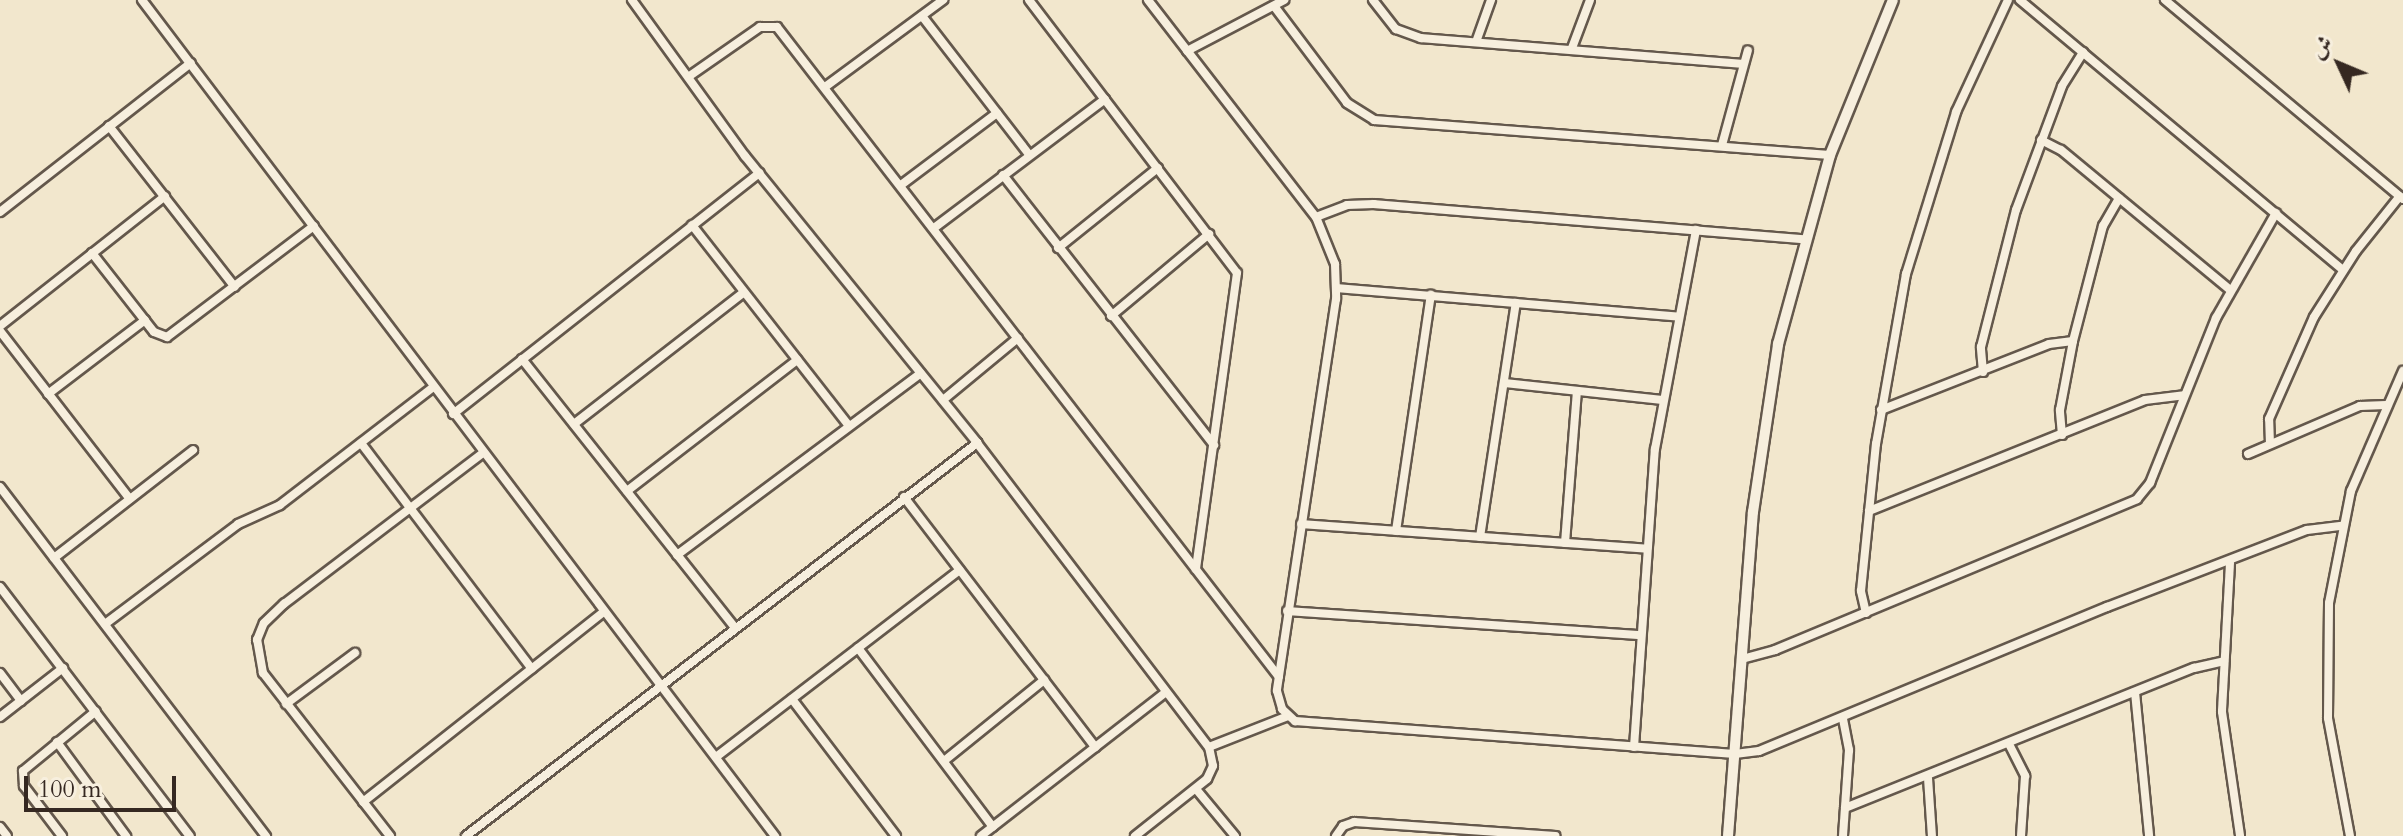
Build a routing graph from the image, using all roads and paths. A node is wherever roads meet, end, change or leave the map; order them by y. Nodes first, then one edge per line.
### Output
1 (142, 0) edge
2 (632, 0) edge
3 (943, 0) edge
4 (1029, 0) edge
5 (1148, 0) edge
6 (1284, 0) edge
7 (1373, 0) edge
8 (1491, 0) edge
9 (1590, 0) edge
10 (1893, 0) edge
11 (2008, 0) edge
12 (2020, 0) edge
13 (2165, 0) edge
14 (1274, 6) junction
15 (922, 16) junction
16 (1476, 42) junction
17 (1572, 48) junction
18 (1748, 50) dead end
19 (1187, 51) junction
20 (2083, 52) junction
21 (191, 63) junction
22 (1743, 64) junction
23 (691, 75) junction
24 (825, 87) junction
25 (1105, 99) junction
26 (997, 113) junction
27 (109, 126) junction
28 (2041, 140) junction
29 (1722, 145) junction
30 (1028, 153) junction
31 (1830, 155) junction
32 (1158, 168) junction
33 (759, 173) junction
34 (1003, 175) junction
35 (901, 185) junction
36 (165, 196) junction
37 (2119, 198) junction
38 (2402, 198) edge
39 (0, 212) edge
40 (2276, 213) junction
41 (1316, 217) junction
42 (692, 225) junction
43 (314, 226) junction
44 (934, 228) junction
45 (1696, 230) junction
46 (1209, 234) junction
47 (1803, 239) junction
48 (1058, 248) junction
49 (92, 253) junction
50 (2343, 270) junction
51 (235, 287) junction
52 (1337, 288) junction
53 (2230, 290) junction
54 (744, 292) junction
55 (1431, 295) junction
56 (1516, 303) junction
57 (1111, 316) junction
58 (1679, 317) junction
59 (145, 320) junction
60 (0, 328) edge
61 (1018, 338) junction
62 (2073, 341) junction
63 (522, 359) junction
64 (797, 360) junction
65 (2403, 371) edge
66 (1983, 372) junction
67 (921, 373) junction
68 (1504, 383) junction
69 (433, 387) junction
70 (1577, 391) junction
71 (48, 394) junction
72 (2184, 395) junction
73 (943, 400) junction
74 (1663, 400) junction
75 (2386, 405) junction
76 (1881, 410) junction
77 (453, 414) junction
78 (574, 424) junction
79 (848, 425) junction
80 (2062, 435) junction
81 (361, 443) junction
82 (977, 443) junction
83 (2270, 444) junction
84 (1214, 445) junction
85 (193, 450) dead end
86 (483, 453) junction
87 (2248, 454) dead end
88 (0, 487) edge
89 (627, 491) junction
90 (904, 497) junction
91 (130, 499) junction
92 (408, 509) junction
93 (1869, 511) junction
94 (1301, 524) junction
95 (2342, 526) junction
96 (1396, 531) junction
97 (1480, 537) junction
98 (1565, 543) junction
99 (1647, 549) junction
100 (677, 555) junction
101 (54, 558) junction
102 (2230, 563) junction
103 (1196, 569) junction
104 (960, 570) junction
105 (0, 587) edge
106 (1287, 611) junction
107 (604, 612) junction
108 (1866, 613) junction
109 (105, 624) junction
110 (735, 628) junction
111 (1641, 635) junction
112 (858, 648) junction
113 (355, 653) dead end
114 (1742, 659) junction
115 (2224, 661) junction
116 (63, 668) junction
117 (532, 669) junction
118 (0, 673) edge
119 (1279, 677) junction
120 (1044, 680) junction
121 (661, 685) junction
122 (1166, 692) junction
123 (2135, 692) junction
124 (792, 699) junction
125 (21, 701) junction
126 (286, 704) junction
127 (96, 711) junction
128 (1288, 716) junction
129 (0, 717) edge
130 (1843, 719) junction
131 (57, 742) junction
132 (2009, 744) junction
133 (1095, 747) junction
134 (1209, 747) junction
135 (1634, 747) junction
136 (1735, 754) junction
137 (716, 757) junction
138 (944, 761) junction
139 (1928, 778) junction
140 (1196, 789) junction
141 (363, 802) junction
142 (1845, 808) junction
143 (0, 827) edge
144 (993, 827) junction
145 (1418, 831) edge
146 (7, 836) edge
147 (62, 836) edge
148 (126, 836) edge
149 (190, 836) edge
150 (266, 836) edge
151 (390, 836) edge
152 (466, 836) edge
153 (775, 836) edge
154 (896, 836) edge
155 (981, 836) edge
156 (1135, 836) edge
157 (1235, 836) edge
158 (1336, 836) edge
159 (1556, 836) edge
160 (1728, 836) edge
161 (1843, 836) edge
162 (1932, 836) edge
163 (2021, 836) edge
164 (2149, 836) edge
165 (2240, 836) edge
166 (2350, 836) edge

1 - 21 street
2 - 23 street
3 - 15 street
4 - 25 street
5 - 19 street
6 - 14 street
7 - 16 street
8 - 16 street
9 - 17 street
10 - 31 street
11 - 76 street
12 - 20 street
13 - 38 street
14 - 19 street
14 - 29 street
15 - 24 street
15 - 26 street
16 - 17 street
17 - 22 street
18 - 22 street
19 - 41 street
20 - 28 street
20 - 40 street
21 - 27 street
21 - 43 street
22 - 29 street
23 - 24 street
23 - 33 street
24 - 35 street
25 - 30 street
25 - 32 street
26 - 30 street
26 - 35 street
27 - 36 street
27 - 39 street
28 - 37 street
28 - 66 street
29 - 31 street
30 - 34 street
31 - 47 street
32 - 46 street
32 - 48 street
33 - 42 street
33 - 67 street
34 - 44 street
34 - 48 street
35 - 44 street
36 - 49 street
36 - 51 street
37 - 53 street
37 - 62 street
38 - 50 street
40 - 50 street
40 - 53 street
41 - 45 street
41 - 52 street
42 - 54 street
42 - 63 street
43 - 51 street
43 - 69 street
44 - 61 street
45 - 47 street
45 - 58 street
46 - 57 street
46 - 84 street
47 - 114 street
48 - 57 street
49 - 59 street
49 - 60 street
50 - 83 street
51 - 59 street
52 - 55 street
52 - 94 street
53 - 72 street
54 - 64 street
54 - 78 street
55 - 56 street
55 - 96 street
56 - 58 street
56 - 68 street
57 - 84 street
58 - 74 street
59 - 71 street
60 - 71 street
61 - 73 street
61 - 103 street
62 - 66 street
62 - 80 street
63 - 77 street
63 - 78 street
64 - 79 street
64 - 89 street
65 - 75 street
66 - 76 street
67 - 73 street
67 - 79 street
68 - 70 street
68 - 97 street
69 - 77 street
69 - 81 street
70 - 74 street
70 - 98 street
71 - 91 street
72 - 80 street
72 - 108 street
73 - 82 street
74 - 99 street
75 - 83 street
75 - 95 street
76 - 93 street
77 - 86 street
78 - 89 street
79 - 100 street
80 - 93 street
81 - 92 street
81 - 109 street
82 - 90 street
82 - 122 street
83 - 87 street
84 - 103 street
85 - 91 street
86 - 92 street
86 - 107 street
88 - 101 street
89 - 100 street
90 - 104 street
90 - 110 street
91 - 101 street
92 - 117 street
92 - 126 street
93 - 108 street
94 - 96 street
94 - 106 street
95 - 102 street
95 - 166 street
96 - 97 street
97 - 98 street
98 - 99 street
99 - 111 street
100 - 110 street
101 - 109 street
102 - 115 street
102 - 130 street
103 - 119 street
104 - 112 street
104 - 120 street
105 - 116 street
106 - 111 street
106 - 119 street
107 - 117 street
107 - 121 street
108 - 114 street
109 - 150 street
110 - 121 street
111 - 135 street
112 - 124 street
112 - 138 street
113 - 126 street
114 - 136 street
115 - 123 street
115 - 165 street
116 - 125 street
116 - 127 street
117 - 141 street
118 - 125 street
119 - 128 street
120 - 133 street
120 - 138 street
121 - 137 street
121 - 152 street
122 - 133 street
122 - 134 street
123 - 132 street
123 - 164 street
124 - 137 street
124 - 154 street
125 - 129 street
126 - 141 street
127 - 131 street
127 - 149 street
128 - 134 street
128 - 135 street
130 - 136 street
130 - 142 street
131 - 147 street
131 - 148 street
132 - 139 street
132 - 163 street
133 - 144 street
134 - 140 street
135 - 136 street
136 - 160 street
137 - 153 street
138 - 144 street
139 - 142 street
139 - 162 street
140 - 156 street
140 - 157 street
141 - 151 street
142 - 161 street
143 - 146 street
144 - 155 street
145 - 158 street
145 - 159 street

